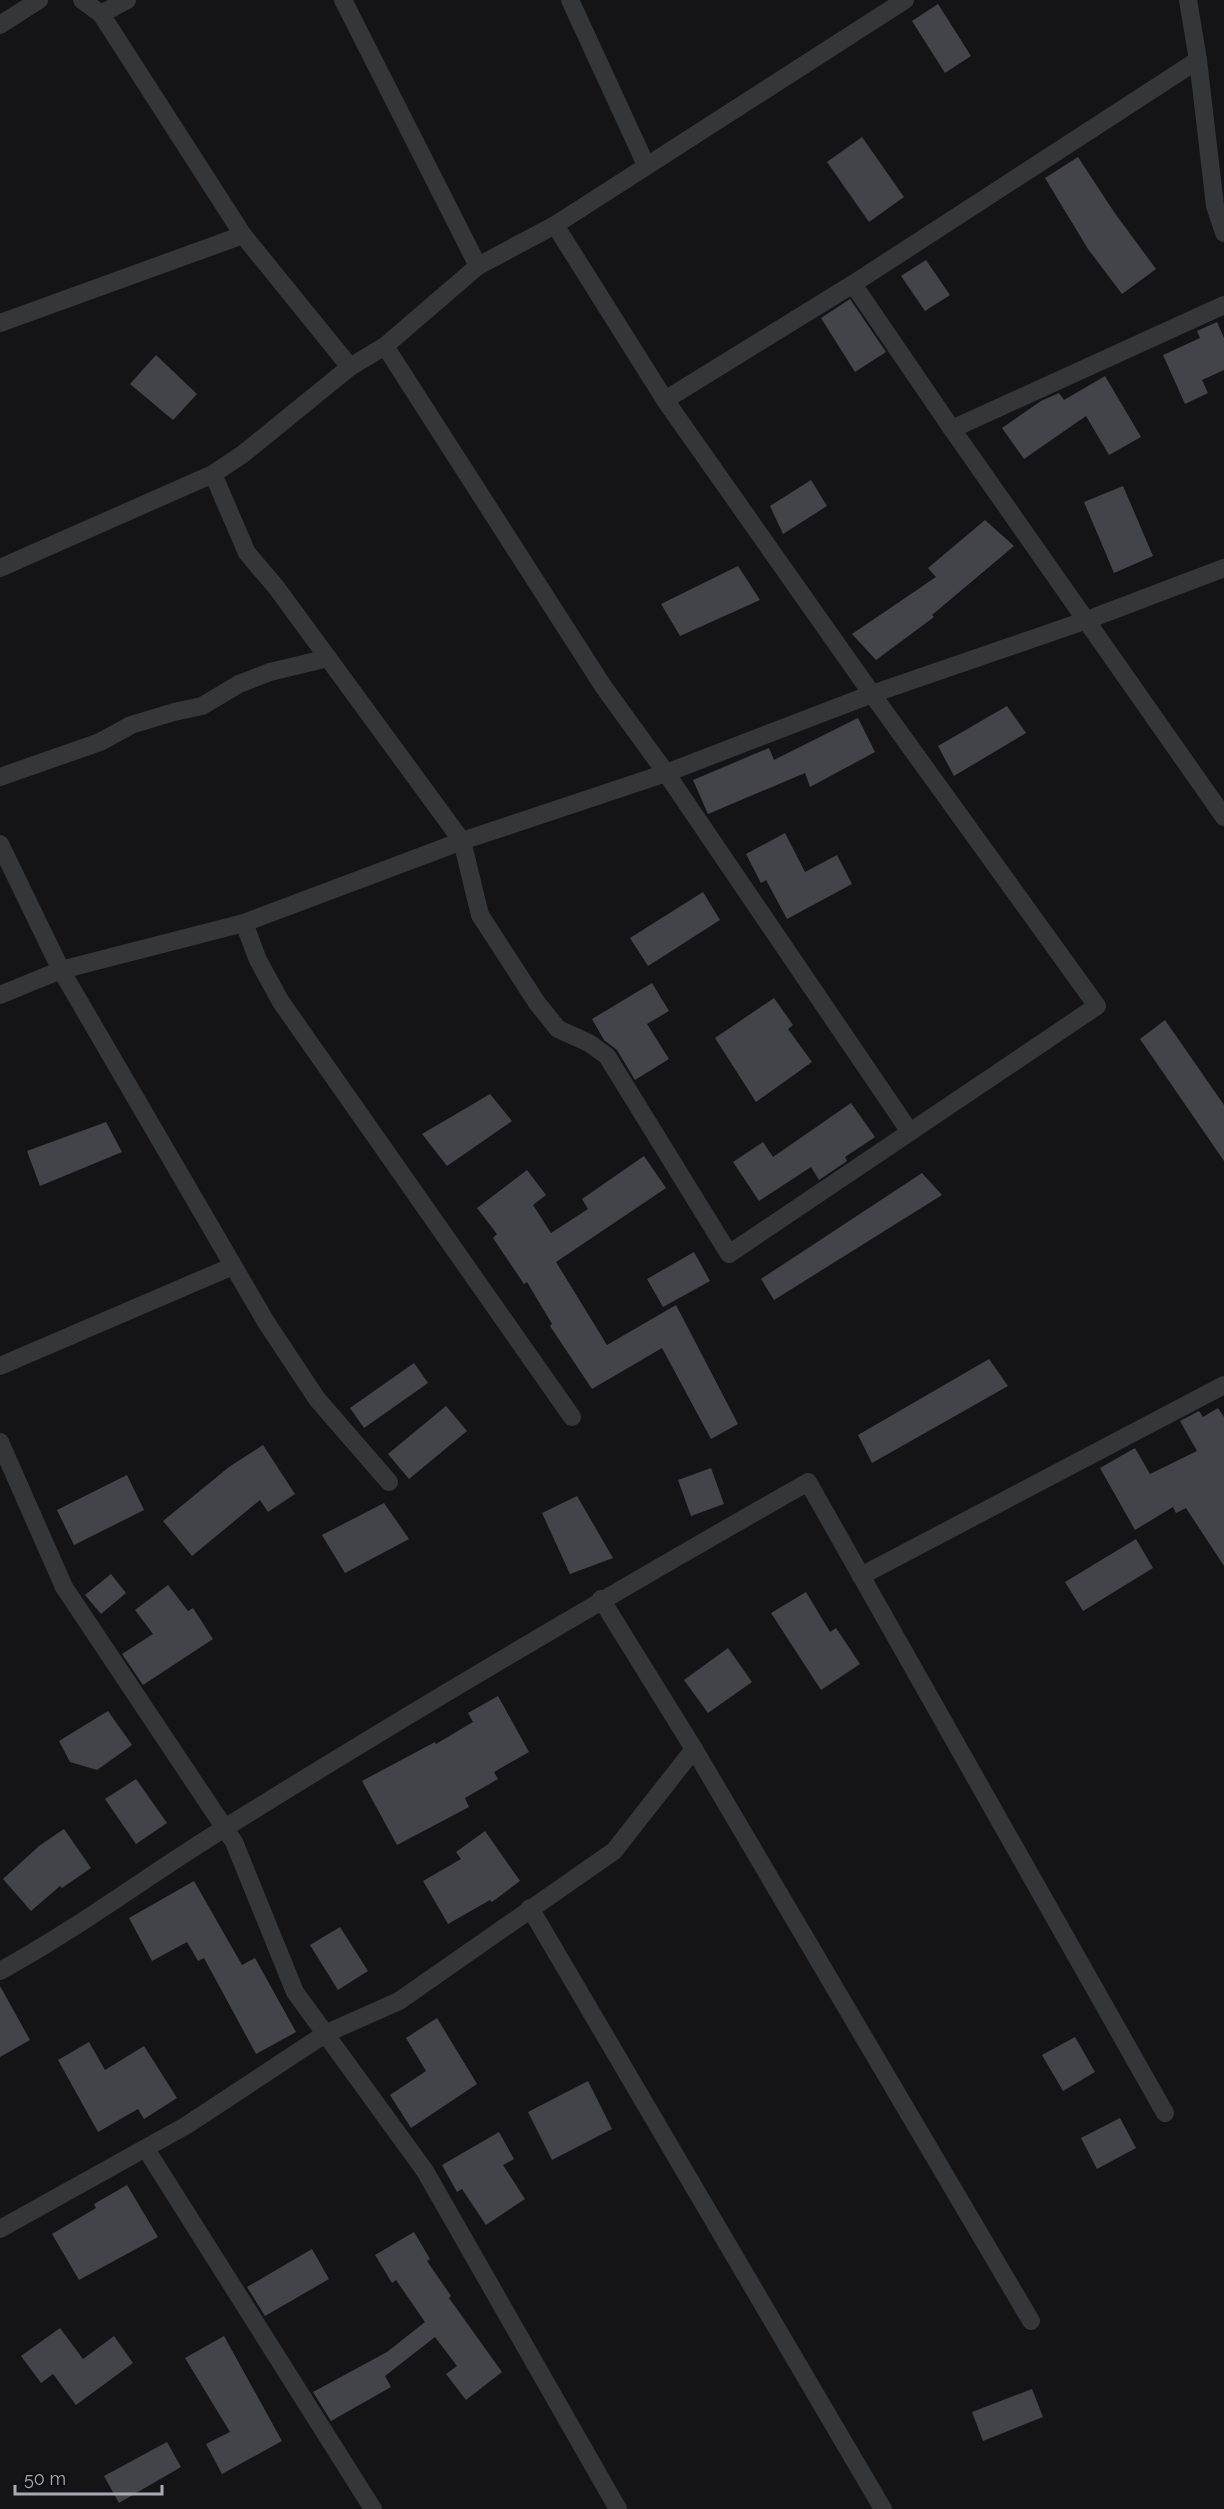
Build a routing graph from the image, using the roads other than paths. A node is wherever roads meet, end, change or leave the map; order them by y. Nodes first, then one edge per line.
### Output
1 (39, 0) edge
2 (82, 0) edge
3 (127, 0) edge
4 (342, 0) edge
5 (570, 0) edge
6 (905, 0) edge
7 (1188, 0) edge
8 (101, 14) junction
9 (0, 25) edge
10 (1198, 60) junction
11 (646, 165) junction
12 (555, 225) junction
13 (1224, 233) edge
14 (243, 235) junction
15 (478, 266) junction
16 (854, 284) junction
17 (1224, 305) edge
18 (0, 323) edge
19 (385, 346) junction
20 (350, 367) junction
21 (665, 400) junction
22 (952, 429) junction
23 (213, 474) junction
24 (0, 568) edge
25 (1224, 568) edge
26 (1087, 621) junction
27 (328, 658) junction
28 (872, 694) junction
29 (666, 773) junction
30 (0, 777) edge
31 (1224, 817) edge
32 (462, 841) junction
33 (0, 844) edge
34 (244, 923) junction
35 (61, 970) junction
36 (0, 995) edge
37 (910, 1132) junction
38 (232, 1266) junction
39 (0, 1366) edge
40 (1224, 1385) edge
41 (572, 1417) dead end
42 (0, 1442) edge
43 (389, 1482) dead end
44 (861, 1576) junction
45 (601, 1599) junction
46 (693, 1749) junction
47 (225, 1828) junction
48 (530, 1908) junction
49 (0, 1971) edge
50 (325, 2034) junction
51 (1164, 2113) dead end
52 (146, 2149) junction
53 (0, 2229) edge
54 (1032, 2321) dead end
55 (373, 2509) edge
56 (618, 2509) edge
57 (883, 2509) edge

1 - 9 street
2 - 8 street
3 - 8 street
4 - 15 street
5 - 11 street
6 - 11 street
7 - 10 street
8 - 14 street
10 - 13 street
10 - 16 street
11 - 12 street
12 - 15 street
12 - 21 street
14 - 18 street
14 - 20 street
15 - 19 street
16 - 21 street
16 - 22 street
17 - 22 street
19 - 20 street
19 - 29 street
20 - 23 street
21 - 28 street
22 - 26 street
23 - 24 street
23 - 27 street
25 - 26 street
26 - 28 street
26 - 31 street
27 - 30 street
27 - 32 street
28 - 29 street
28 - 37 street
29 - 32 street
29 - 37 street
32 - 34 street
32 - 37 street
33 - 35 street
34 - 35 street
34 - 41 street
35 - 36 street
35 - 38 street
38 - 39 street
38 - 43 street
40 - 44 street
42 - 47 street
44 - 45 street
44 - 51 street
45 - 46 street
45 - 47 street
46 - 48 street
46 - 54 street
47 - 49 street
47 - 50 street
48 - 50 street
48 - 57 street
50 - 52 street
50 - 56 street
52 - 53 street
52 - 55 street

